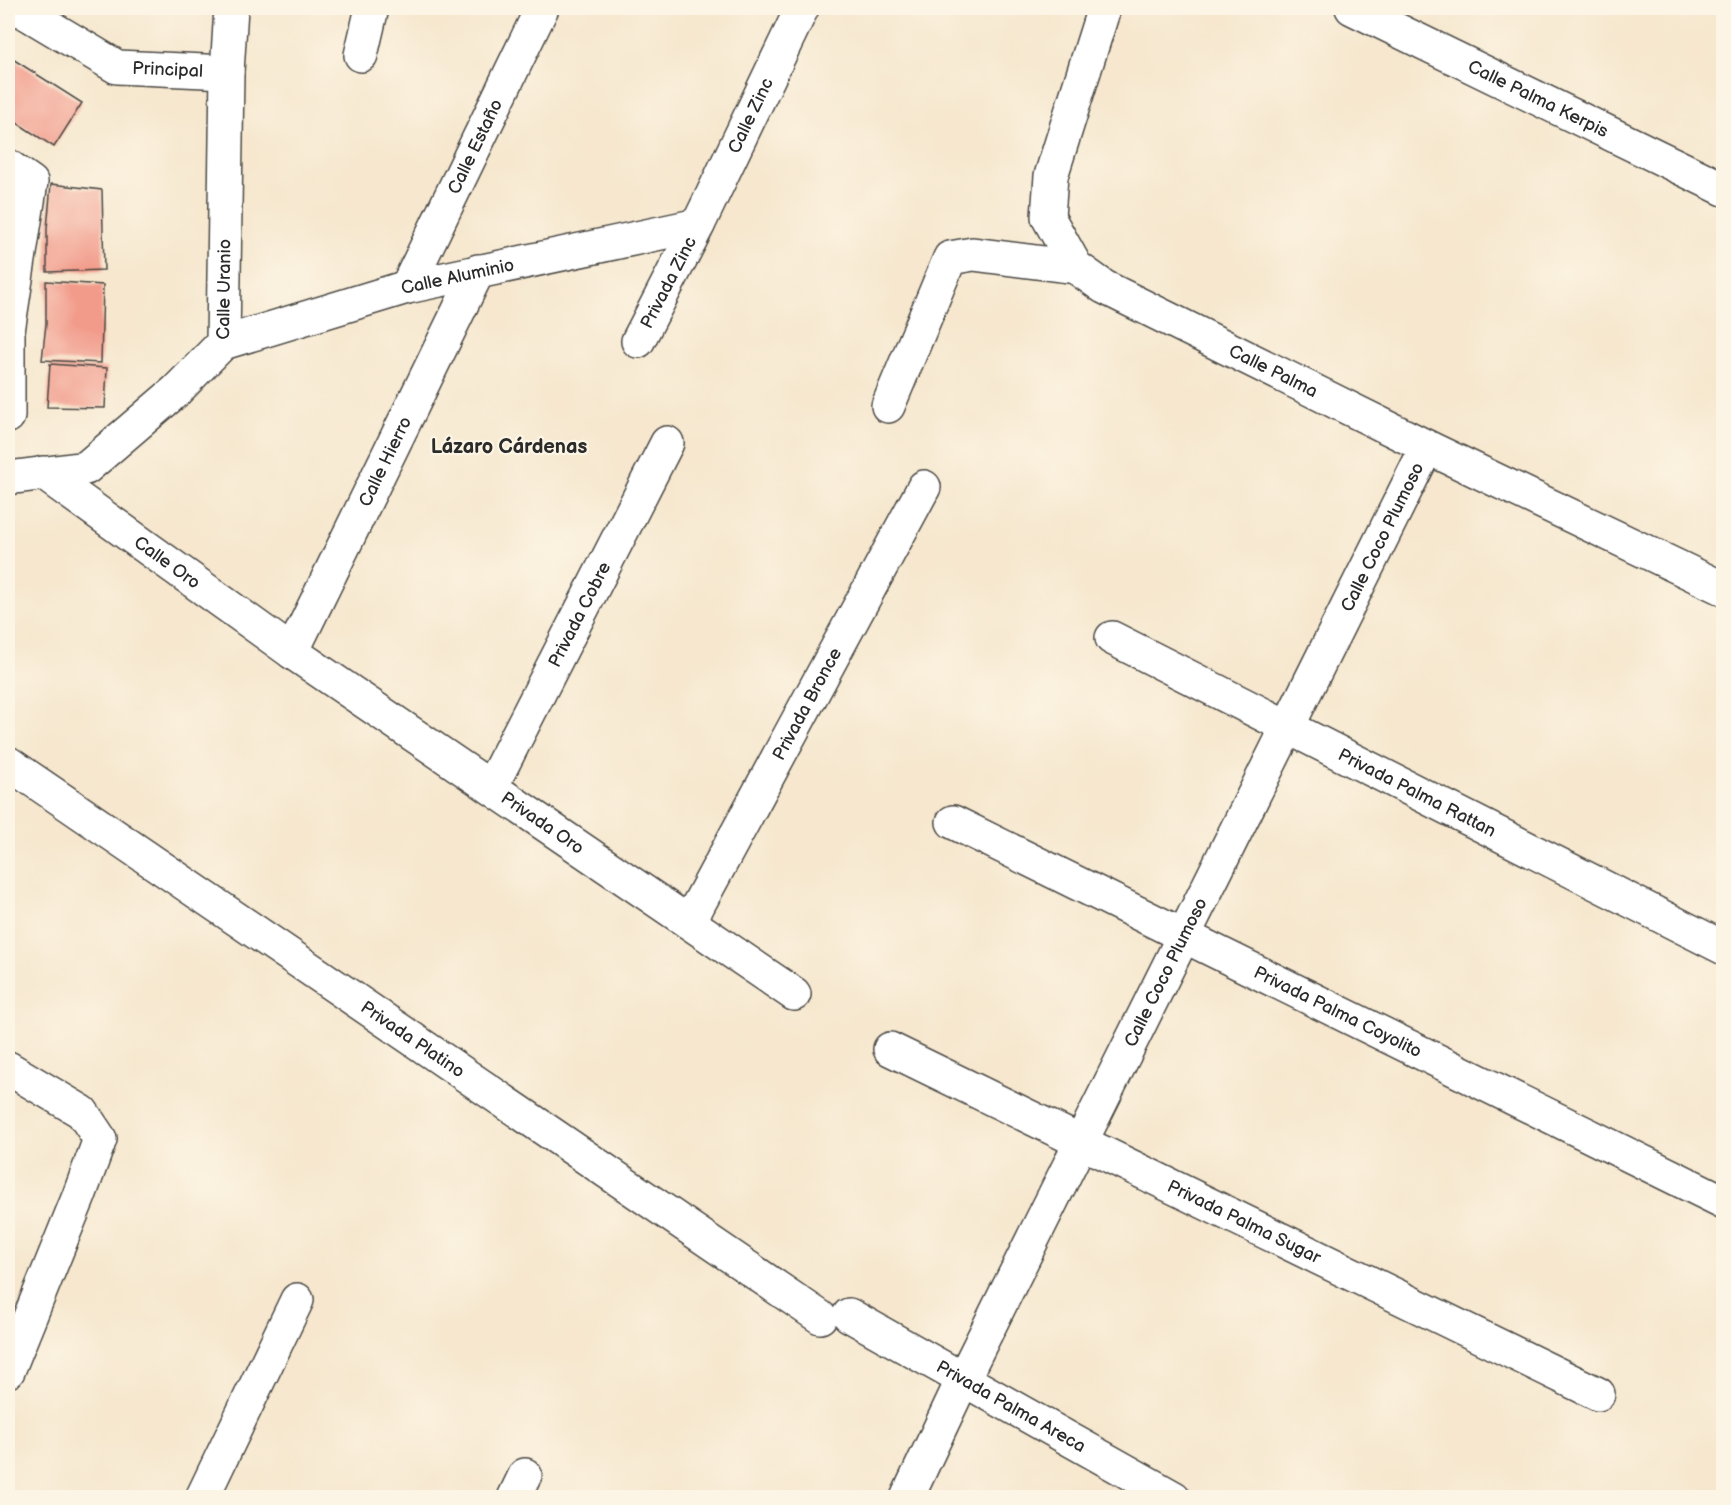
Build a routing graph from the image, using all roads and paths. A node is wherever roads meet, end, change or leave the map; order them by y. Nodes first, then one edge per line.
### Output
1 (18, 8) edge
2 (231, 8) edge
3 (372, 8) edge
4 (542, 8) edge
5 (802, 8) edge
6 (1104, 8) edge
7 (1352, 8) edge
8 (361, 55) dead end
9 (227, 72) junction
10 (8, 166) edge
11 (1724, 189) edge
12 (698, 225) junction
13 (1076, 267) junction
14 (478, 271) junction
15 (407, 287) junction
16 (8, 330) edge
17 (638, 341) dead end
18 (223, 343) junction
19 (888, 406) dead end
20 (8, 416) edge
21 (667, 443) dead end
22 (1427, 447) junction
23 (43, 473) junction
24 (8, 478) edge
25 (924, 487) dead end
26 (1724, 589) edge
27 (1112, 638) dead end
28 (292, 652) junction
29 (1288, 727) junction
30 (8, 763) edge
31 (491, 787) junction
32 (953, 822) dead end
33 (689, 922) junction
34 (1184, 936) junction
35 (1724, 948) edge
36 (794, 994) dead end
37 (890, 1049) dead end
38 (8, 1068) edge
39 (1081, 1142) junction
40 (1724, 1202) edge
41 (297, 1300) dead end
42 (834, 1316) joint
43 (8, 1371) edge
44 (963, 1379) junction
45 (1599, 1394) dead end
46 (202, 1497) edge
47 (907, 1497) edge
48 (1174, 1497) edge

1 - 9 street, Principal
2 - 9 street, Calle Uranio
3 - 8 street
4 - 15 street, Calle Estaño
5 - 12 street, Calle Zinc
6 - 13 street, Calle Palma
7 - 11 street, Calle Palma Kerpis
9 - 18 street, Calle Uranio
10 - 16 street
12 - 14 street, Calle Aluminio
12 - 17 street, Privada Zinc
13 - 19 street
13 - 22 street, Calle Palma
14 - 15 street, Calle Aluminio
14 - 28 street, Calle Hierro
15 - 18 street, Calle Aluminio
16 - 20 street
18 - 23 street, Calle Uranio
21 - 31 street, Privada Cobre
22 - 26 street, Calle Palma
22 - 29 street, Calle Coco Plumoso
23 - 24 street, Calle Uranio
23 - 28 street, Calle Oro
25 - 33 street, Privada Bronce
27 - 29 street, Privada Palma Rattan
28 - 31 street, Privada Oro
29 - 34 street, Calle Coco Plumoso
29 - 35 street, Privada Palma Rattan
30 - 42 street, Privada Platino
31 - 33 street, Privada Oro
32 - 34 street, Privada Palma Coyolito
33 - 36 street, Privada Oro
34 - 39 street, Calle Coco Plumoso
34 - 40 street, Privada Palma Coyolito
37 - 39 street, Privada Palma Sugar
38 - 43 street
39 - 44 street, Calle Coco Plumoso
39 - 45 street, Privada Palma Sugar
41 - 46 street
42 - 44 street, Privada Palma Areca
44 - 47 street, Calle Coco Plumoso
44 - 48 street, Privada Palma Areca

